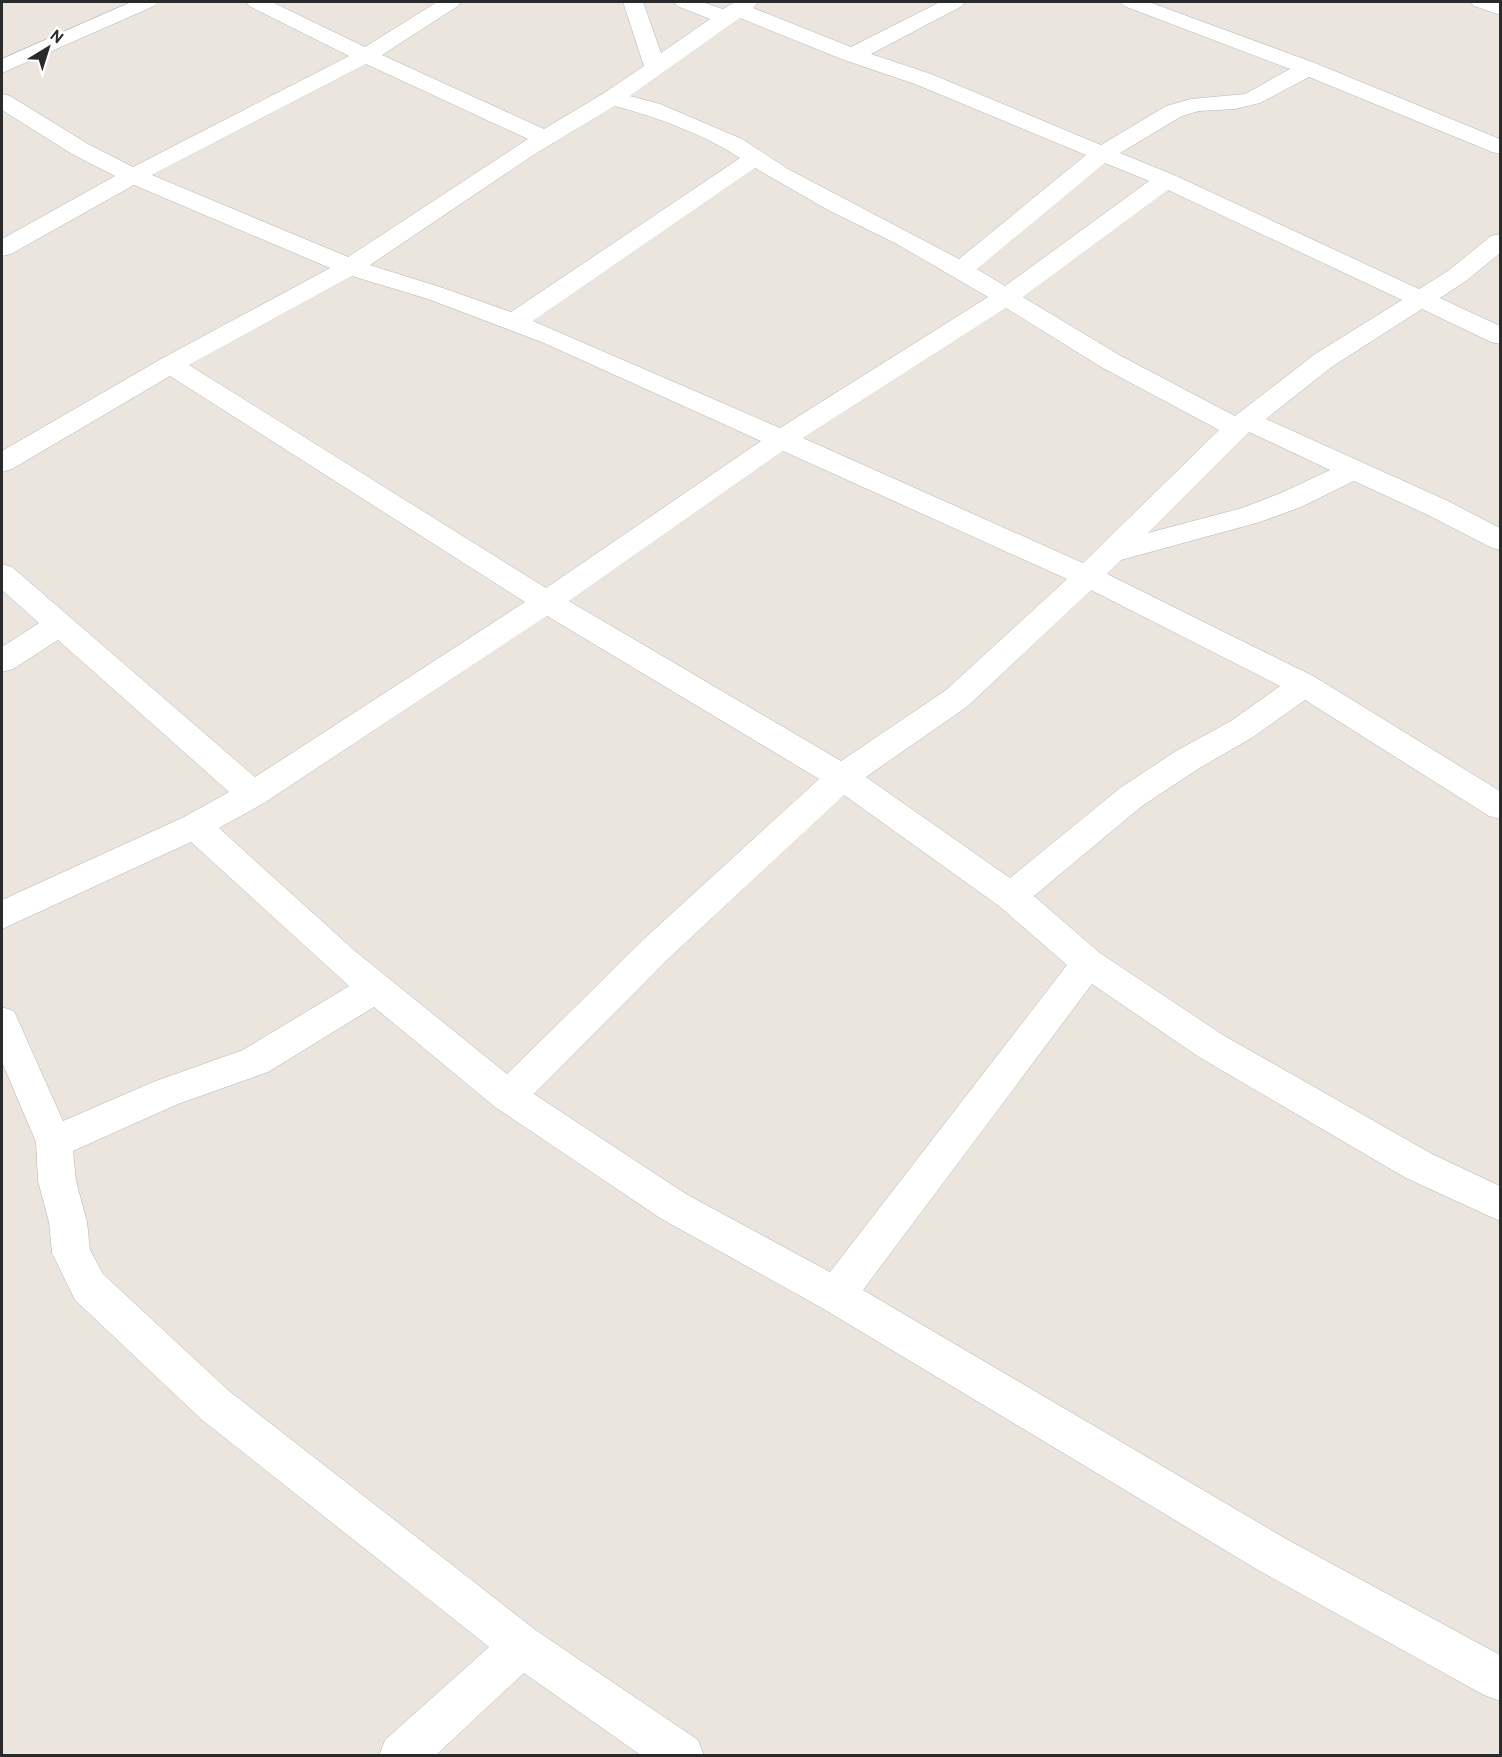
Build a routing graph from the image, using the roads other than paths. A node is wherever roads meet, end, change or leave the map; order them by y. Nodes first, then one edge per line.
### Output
1 (147, 2) edge
2 (256, 2) edge
3 (451, 2) edge
4 (633, 2) edge
5 (684, 2) edge
6 (955, 2) edge
7 (1131, 2) edge
8 (1481, 2) edge
9 (736, 9) edge
10 (1500, 9) edge
11 (852, 55) junction
12 (366, 56) junction
13 (2, 67) edge
14 (655, 67) junction
15 (1307, 68) junction
16 (612, 98) junction
17 (2, 101) edge
18 (545, 138) junction
19 (1500, 147) edge
20 (1102, 154) junction
21 (755, 158) junction
22 (133, 176) junction
23 (1167, 180) junction
24 (1500, 241) edge
25 (2, 249) edge
26 (350, 267) junction
27 (961, 270) junction
28 (1005, 298) junction
29 (1420, 300) junction
30 (514, 322) junction
31 (1500, 336) edge
32 (170, 365) junction
33 (1242, 424) junction
34 (783, 438) junction
35 (2, 463) edge
36 (1353, 470) junction
37 (1500, 540) edge
38 (1112, 552) junction
39 (2, 574) edge
40 (1087, 576) junction
41 (547, 602) junction
42 (58, 625) junction
43 (2, 661) edge
44 (1304, 684) junction
45 (842, 777) junction
46 (253, 794) junction
47 (1500, 807) edge
48 (195, 826) junction
49 (1011, 896) junction
50 (2, 915) edge
51 (1088, 963) junction
52 (376, 988) junction
53 (2, 1022) edge
54 (508, 1096) junction
55 (54, 1142) junction
56 (1500, 1204) edge
57 (836, 1294) junction
58 (522, 1646) junction
59 (1500, 1679) edge
60 (401, 1755) edge
61 (682, 1755) edge

1 - 13 street
2 - 12 street
3 - 12 street
4 - 14 street
5 - 9 street
6 - 11 street
7 - 15 street
8 - 10 street
9 - 11 street
9 - 14 street
11 - 20 street
12 - 18 street
12 - 22 street
14 - 16 street
15 - 19 street
15 - 20 street
16 - 18 street
16 - 21 street
17 - 22 street
18 - 26 street
20 - 23 street
20 - 27 street
21 - 27 street
21 - 30 street
22 - 25 street
22 - 26 street
23 - 28 street
23 - 29 street
24 - 29 street
26 - 30 street
26 - 32 street
27 - 28 street
28 - 33 street
28 - 34 street
29 - 31 street
29 - 33 street
30 - 34 street
32 - 35 street
32 - 41 street
33 - 36 street
33 - 38 street
34 - 40 street
34 - 41 street
36 - 37 street
36 - 38 street
38 - 40 street
39 - 42 street
40 - 44 street
40 - 45 street
41 - 45 street
41 - 46 street
42 - 43 street
42 - 46 street
44 - 47 street
44 - 49 street
45 - 49 street
45 - 54 street
46 - 48 street
48 - 50 street
48 - 52 street
49 - 51 street
51 - 56 street
51 - 57 street
52 - 54 street
52 - 55 street
53 - 55 street
54 - 57 street
55 - 58 street
57 - 59 street
58 - 60 street
58 - 61 street

